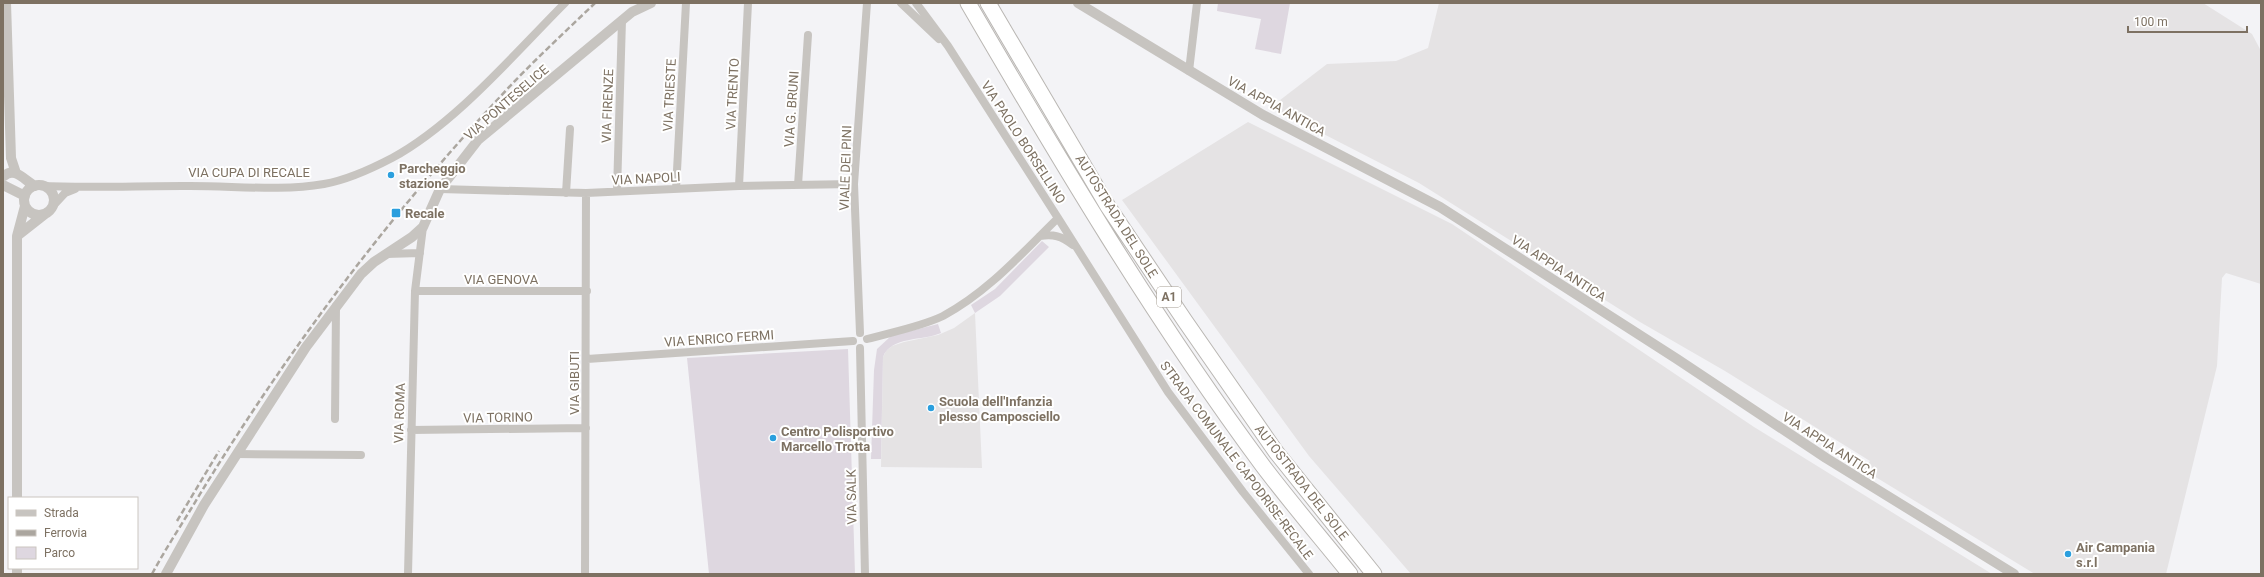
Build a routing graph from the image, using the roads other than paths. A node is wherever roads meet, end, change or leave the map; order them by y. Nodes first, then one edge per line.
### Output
1 (6, 3) edge
2 (565, 3) edge
3 (651, 3) edge
4 (686, 3) edge
5 (748, 3) edge
6 (866, 3) edge
7 (901, 3) edge
8 (916, 3) edge
9 (968, 3) edge
10 (988, 3) edge
11 (1078, 3) edge
12 (1197, 3) edge
13 (622, 20) junction
14 (808, 35) dead end
15 (948, 46) junction
16 (1189, 71) junction
17 (570, 129) dead end
18 (11, 158) junction
19 (16, 172) junction
20 (4, 184) edge
21 (854, 184) junction
22 (798, 185) junction
23 (38, 186) junction
24 (739, 186) junction
25 (84, 188) junction
26 (676, 188) junction
27 (440, 189) junction
28 (617, 191) junction
29 (566, 193) junction
30 (586, 193) junction
31 (25, 201) junction
32 (49, 210) junction
33 (1058, 218) junction
34 (423, 227) junction
35 (17, 236) junction
36 (1039, 236) junction
37 (1078, 249) junction
38 (420, 253) junction
39 (386, 254) junction
40 (415, 291) junction
41 (587, 291) junction
42 (336, 306) junction
43 (860, 333) junction
44 (867, 339) junction
45 (853, 341) junction
46 (860, 348) junction
47 (587, 359) junction
48 (336, 419) dead end
49 (586, 428) junction
50 (410, 430) junction
51 (237, 454) junction
52 (361, 455) dead end
53 (17, 497) edge
54 (166, 574) edge
55 (408, 574) edge
56 (585, 574) edge
57 (865, 574) edge
58 (1308, 574) edge
59 (1350, 574) edge
60 (1374, 574) edge
61 (2014, 574) edge

1 - 18 street
2 - 25 street, VIA CUPA DI RECALE
3 - 13 street, VIA PONTESELICE
4 - 26 street, VIA TRIESTE
5 - 24 street, VIA TRENTO
6 - 21 street, VIALE DEI PINI
7 - 15 street, VIA PAOLO BORSELLINO
8 - 15 street, VIA PAOLO BORSELLINO
9 - 59 highway, AUTOSTRADA DEL SOLE / A1
10 - 60 highway, AUTOSTRADA DEL SOLE / A1
11 - 16 street, VIA APPIA ANTICA
12 - 16 street
13 - 27 street, VIA PONTESELICE
13 - 28 street, VIA FIRENZE
14 - 22 street, VIA G. BRUNI
15 - 33 street, VIA PAOLO BORSELLINO
16 - 61 street, VIA APPIA ANTICA
17 - 29 street
18 - 19 street
18 - 20 street
19 - 20 street
19 - 23 street
20 - 31 street
21 - 22 street, VIA NAPOLI
21 - 43 street, VIALE DEI PINI
22 - 24 street, VIA NAPOLI
23 - 25 street, VIA CUPA DI RECALE
23 - 31 street
23 - 32 street
24 - 26 street, VIA NAPOLI
25 - 32 street, VIA CUPA DI RECALE
26 - 28 street, VIA NAPOLI
27 - 29 street, VIA NAPOLI
27 - 34 street, VIA PONTESELICE
28 - 30 street, VIA NAPOLI
29 - 30 street, VIA NAPOLI
30 - 41 street, VIA GIBUTI
31 - 32 street
31 - 35 street
32 - 35 street
33 - 36 street, VIA PAOLO BORSELLINO
33 - 37 street, STRADA COMUNALE CAPODRISE-RECALE
34 - 38 street, VIA ROMA
34 - 39 street, VIA PONTESELICE
35 - 53 street
36 - 37 street
36 - 44 street, VIA PAOLO BORSELLINO
37 - 58 street, STRADA COMUNALE CAPODRISE-RECALE
38 - 39 street
38 - 40 street, VIA ROMA
39 - 42 street, VIA PONTESELICE
40 - 41 street, VIA GENOVA
40 - 50 street, VIA ROMA
41 - 47 street, VIA GIBUTI
42 - 48 street
42 - 51 street, VIA PONTESELICE
43 - 44 street
43 - 45 street
44 - 46 street
45 - 46 street
45 - 47 street, VIA ENRICO FERMI
46 - 57 street, VIA SALK
47 - 49 street, VIA GIBUTI
49 - 50 street, VIA TORINO
49 - 56 street, VIA GIBUTI
50 - 55 street, VIA ROMA
51 - 52 street
51 - 54 street, VIA PONTESELICE

